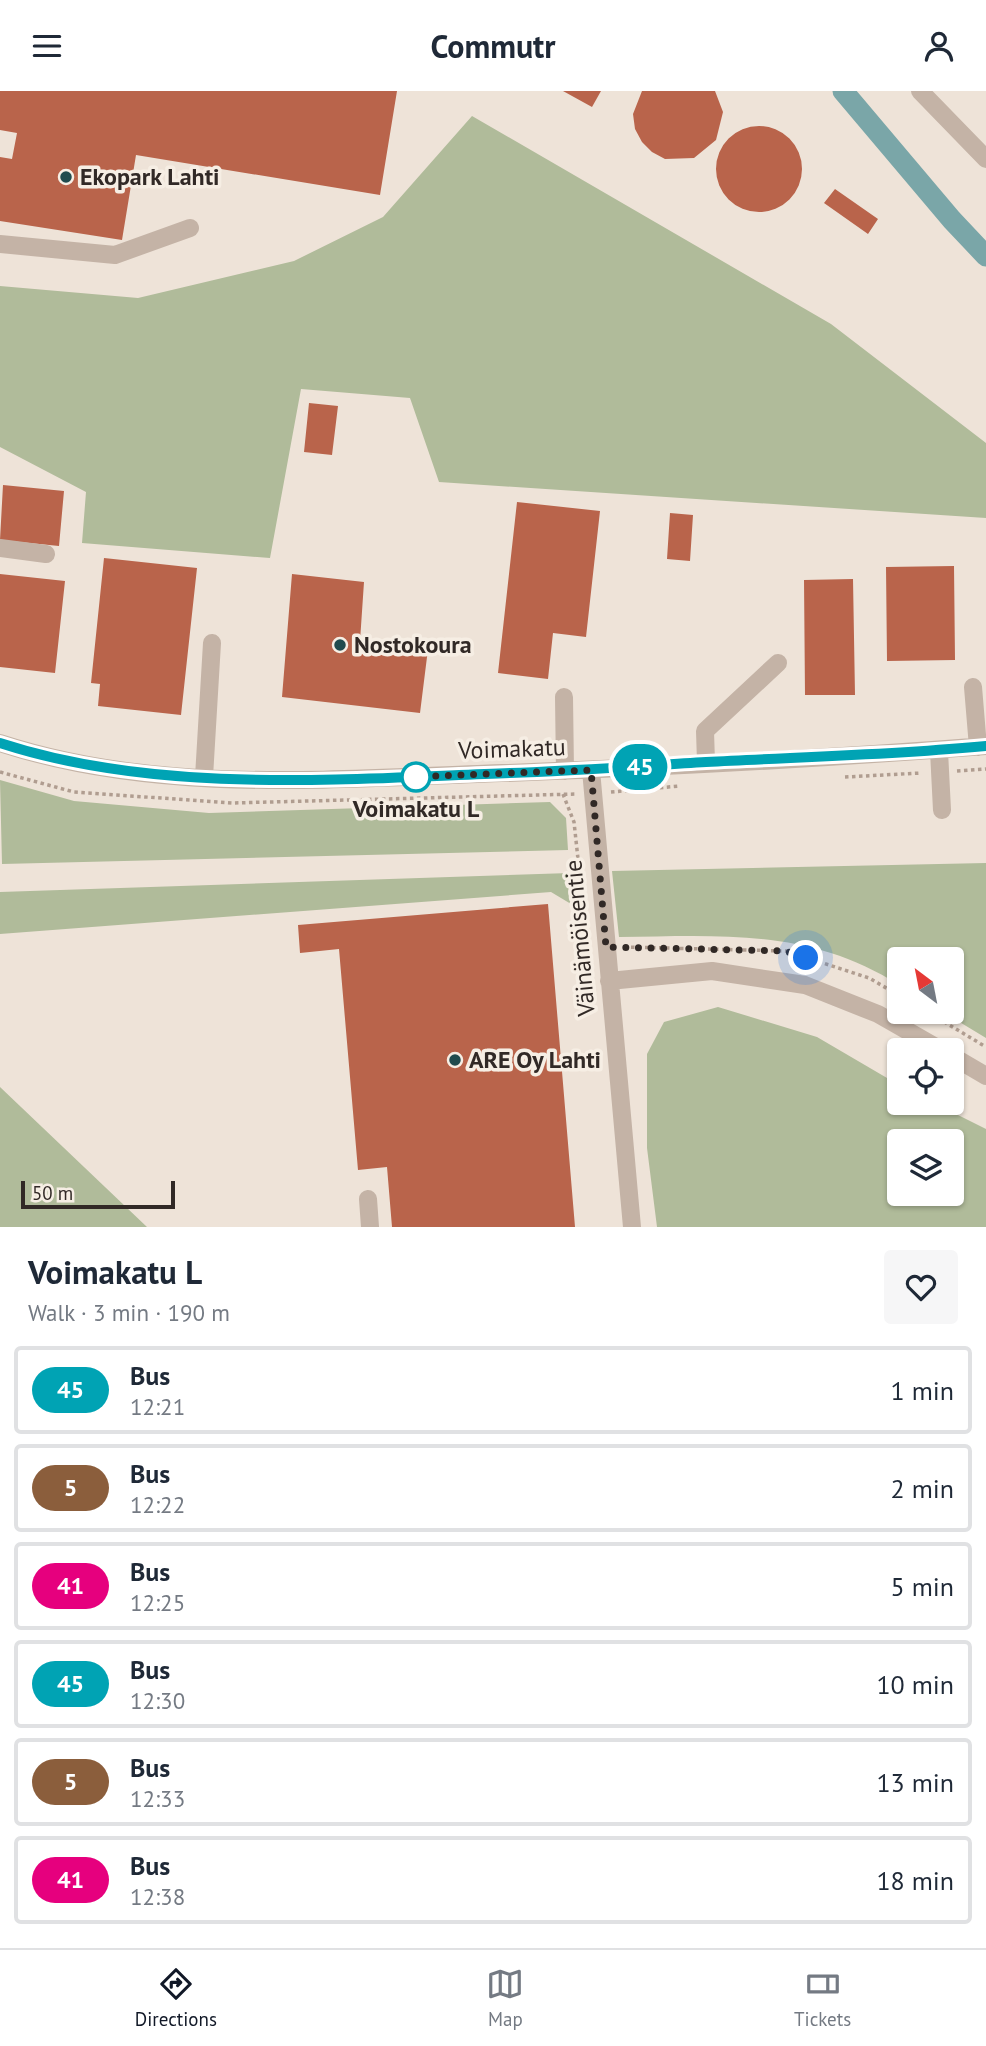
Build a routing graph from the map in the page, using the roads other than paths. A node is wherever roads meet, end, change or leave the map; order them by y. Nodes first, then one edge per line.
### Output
1 (920, 91) edge
2 (986, 159) edge
3 (190, 228) dead end
4 (0, 244) edge
5 (0, 548) edge
6 (46, 554) dead end
7 (212, 643) dead end
8 (778, 663) dead end
9 (973, 687) dead end
10 (564, 697) dead end
11 (0, 743) edge
12 (982, 747) edge
13 (939, 751) junction
14 (706, 762) junction
15 (591, 770) junction
16 (565, 771) junction
17 (204, 777) junction
18 (942, 810) dead end
19 (608, 981) junction
20 (920, 1038) edge
21 (964, 1063) edge
22 (986, 1076) edge
23 (368, 1199) dead end
24 (370, 1227) edge
25 (632, 1227) edge

1 - 2 street
3 - 4 street
5 - 6 street
7 - 17 street
8 - 14 street
9 - 12 street
10 - 16 street
11 - 17 street, Voimakatu
12 - 13 street, Voimakatu
13 - 14 street, Voimakatu
13 - 18 street
14 - 15 street, Voimakatu
15 - 16 street, Voimakatu
15 - 19 street, Väinämöisentie
16 - 17 street, Voimakatu
19 - 20 street
19 - 25 street, Väinämöisentie
21 - 22 street
23 - 24 street

